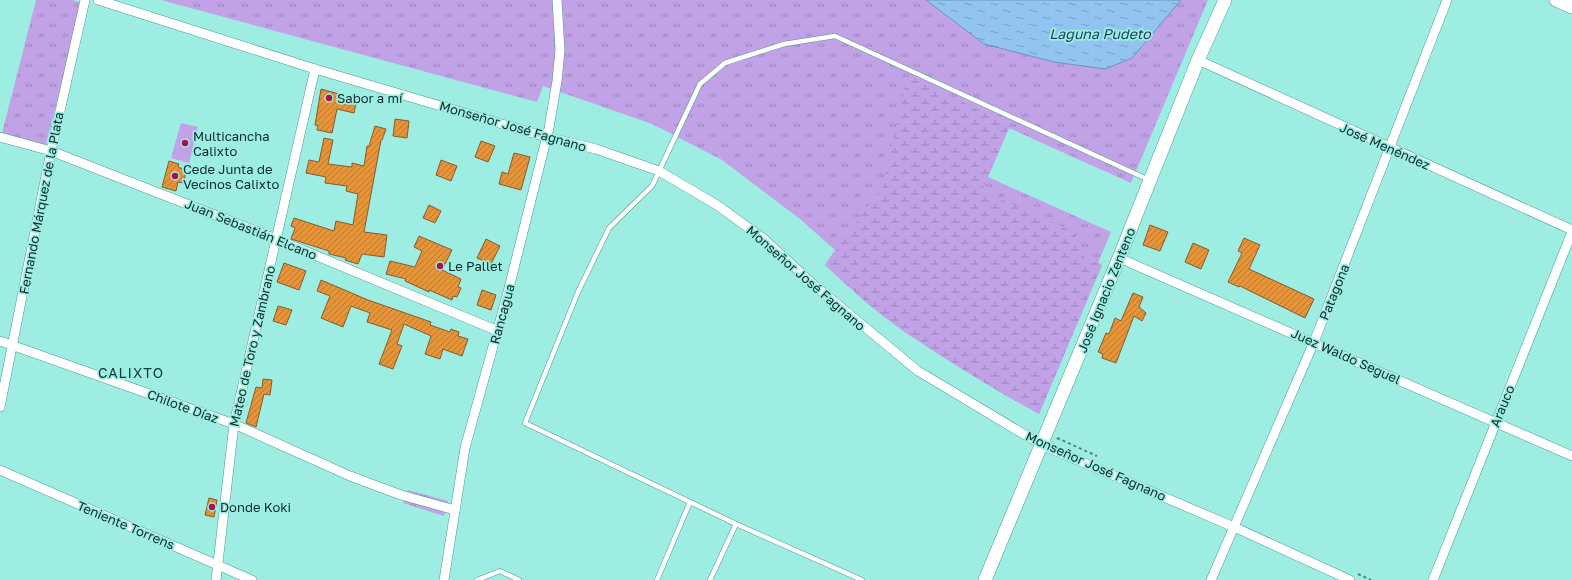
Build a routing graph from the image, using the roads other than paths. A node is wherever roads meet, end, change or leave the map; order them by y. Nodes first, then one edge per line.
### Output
1 (85, 0) edge
2 (98, 0) edge
3 (557, 0) edge
4 (1225, 0) edge
5 (1447, 0) edge
6 (1556, 0) edge
7 (1572, 8) edge
8 (1198, 60) junction
9 (315, 69) junction
10 (546, 136) junction
11 (0, 137) edge
12 (1391, 149) junction
13 (51, 151) junction
14 (659, 171) junction
15 (1150, 181) junction
16 (1572, 231) edge
17 (276, 239) junction
18 (1119, 258) junction
19 (498, 331) junction
20 (0, 341) edge
21 (1314, 342) junction
22 (13, 346) junction
23 (0, 407) edge
24 (1496, 421) junction
25 (234, 424) junction
26 (1044, 439) junction
27 (1572, 456) edge
28 (0, 470) edge
29 (690, 502) junction
30 (455, 510) junction
31 (736, 524) junction
32 (1234, 527) junction
33 (218, 565) junction
34 (216, 580) edge
35 (252, 580) edge
36 (444, 580) edge
37 (477, 580) edge
38 (519, 580) edge
39 (657, 580) edge
40 (710, 580) edge
41 (862, 580) edge
42 (985, 580) edge
43 (1211, 580) edge
44 (1350, 580) edge
45 (1432, 580) edge

1 - 13 street, Fernando Márquez de la Plata
2 - 9 street, Monseñor José Fagnano
3 - 10 street, Rancagua
4 - 8 street, José Ignacio Zenteno
5 - 12 street, Patagona
6 - 7 street
8 - 12 street, José Menéndez
8 - 15 street, José Ignacio Zenteno
9 - 10 street, Monseñor José Fagnano
9 - 17 street, Mateo de Toro y Zambrano
10 - 14 street, Monseñor José Fagnano
10 - 19 street, Rancagua
11 - 13 street, Juan Sebastián Elcano
12 - 16 street, José Menéndez
12 - 21 street, Patagona
13 - 17 street, Juan Sebastián Elcano
13 - 22 street, Fernando Márquez de la Plata
14 - 15 lane
14 - 26 street, Monseñor José Fagnano
14 - 29 lane
15 - 18 street, José Ignacio Zenteno
16 - 24 street, Arauco
17 - 19 street, Juan Sebastián Elcano
17 - 25 street, Mateo de Toro y Zambrano
18 - 21 street, Juez Waldo Seguel
18 - 26 street, José Ignacio Zenteno
19 - 30 street, Rancagua
20 - 22 street, Chilote Díaz
21 - 24 street, Juez Waldo Seguel
21 - 32 street, Patagona
22 - 23 street, Fernando Márquez de la Plata
22 - 25 street, Chilote Díaz
24 - 27 street, Juez Waldo Seguel
24 - 45 street, Arauco
25 - 30 street, Chilote Díaz
25 - 33 street, Mateo de Toro y Zambrano
26 - 32 street, Monseñor José Fagnano
26 - 42 street, José Ignacio Zenteno
28 - 33 street, Teniente Torrens
29 - 31 lane
29 - 39 lane
30 - 36 street, Rancagua
31 - 40 lane
31 - 41 lane
32 - 43 street, Patagona
32 - 44 street, Monseñor José Fagnano
33 - 34 street, Mateo de Toro y Zambrano
33 - 35 street, Teniente Torrens
37 - 38 lane

